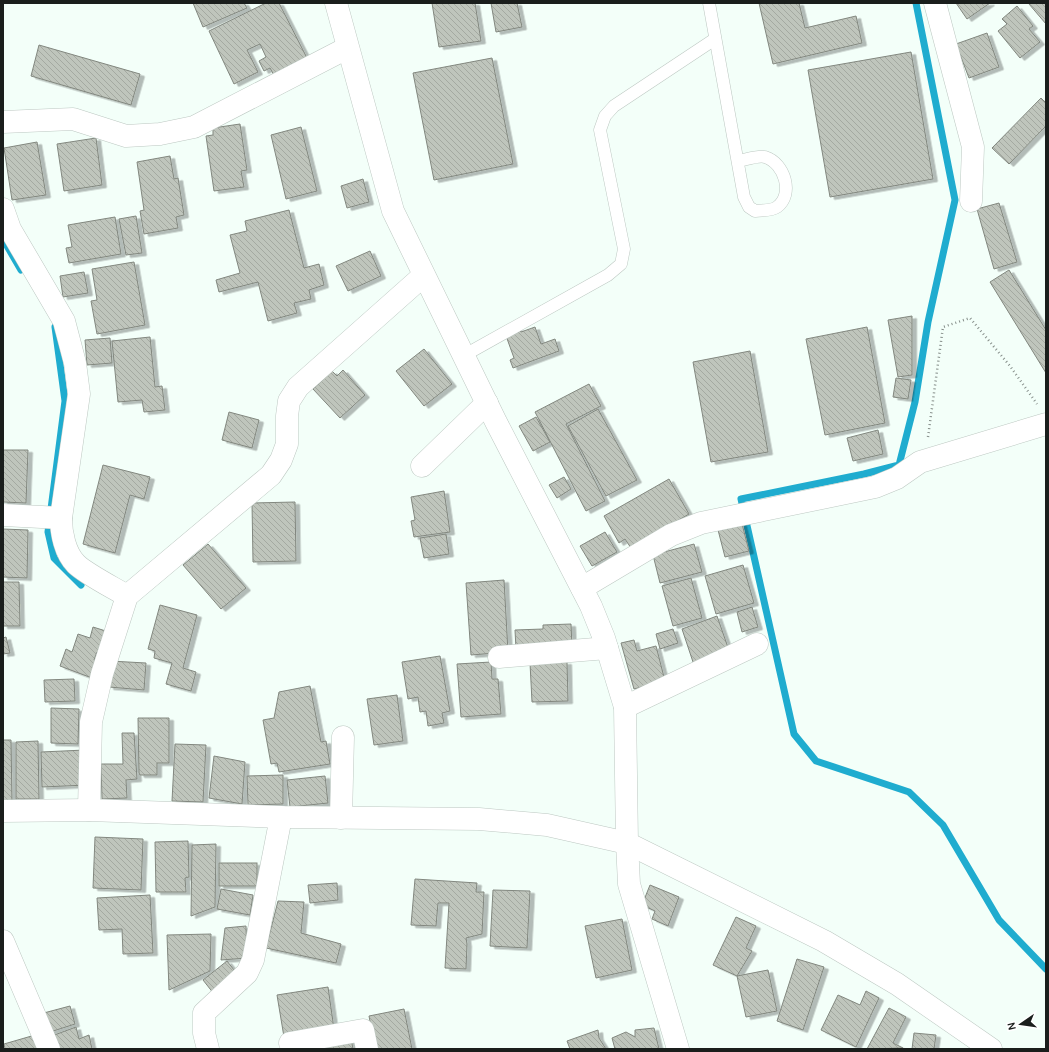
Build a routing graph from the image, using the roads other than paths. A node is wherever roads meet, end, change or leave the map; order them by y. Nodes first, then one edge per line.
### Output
1 (336, 3) edge
2 (709, 3) edge
3 (935, 3) edge
4 (715, 39) junction
5 (347, 48) junction
6 (3, 122) edge
7 (738, 161) junction
8 (971, 201) dead end
9 (3, 209) edge
10 (423, 276) junction
11 (463, 356) junction
12 (487, 403) junction
13 (1044, 417) edge
14 (422, 466) dead end
15 (3, 515) edge
16 (62, 518) junction
17 (582, 588) junction
18 (127, 596) junction
19 (757, 644) dead end
20 (607, 648) junction
21 (499, 657) dead end
22 (625, 707) junction
23 (343, 737) dead end
24 (89, 810) junction
25 (3, 811) edge
26 (281, 817) junction
27 (342, 818) junction
28 (627, 843) junction
29 (3, 941) edge
30 (290, 1043) dead end
31 (49, 1049) edge
32 (208, 1049) edge
33 (367, 1049) edge
34 (678, 1049) edge
35 (990, 1049) edge

1 - 5 street
2 - 4 lane
3 - 8 street
4 - 7 lane
4 - 11 lane
5 - 6 street
5 - 10 street
7 - 7 lane
9 - 16 street
10 - 11 street
10 - 18 street
11 - 12 street
12 - 14 street
12 - 17 street
13 - 17 street
15 - 16 street
16 - 18 street
17 - 20 street
18 - 24 street
19 - 22 street
20 - 21 street
20 - 22 street
22 - 28 street
23 - 27 street
24 - 25 street
24 - 26 street
26 - 27 street
26 - 32 street
27 - 28 street
28 - 34 street
28 - 35 street
29 - 31 street
30 - 33 street

